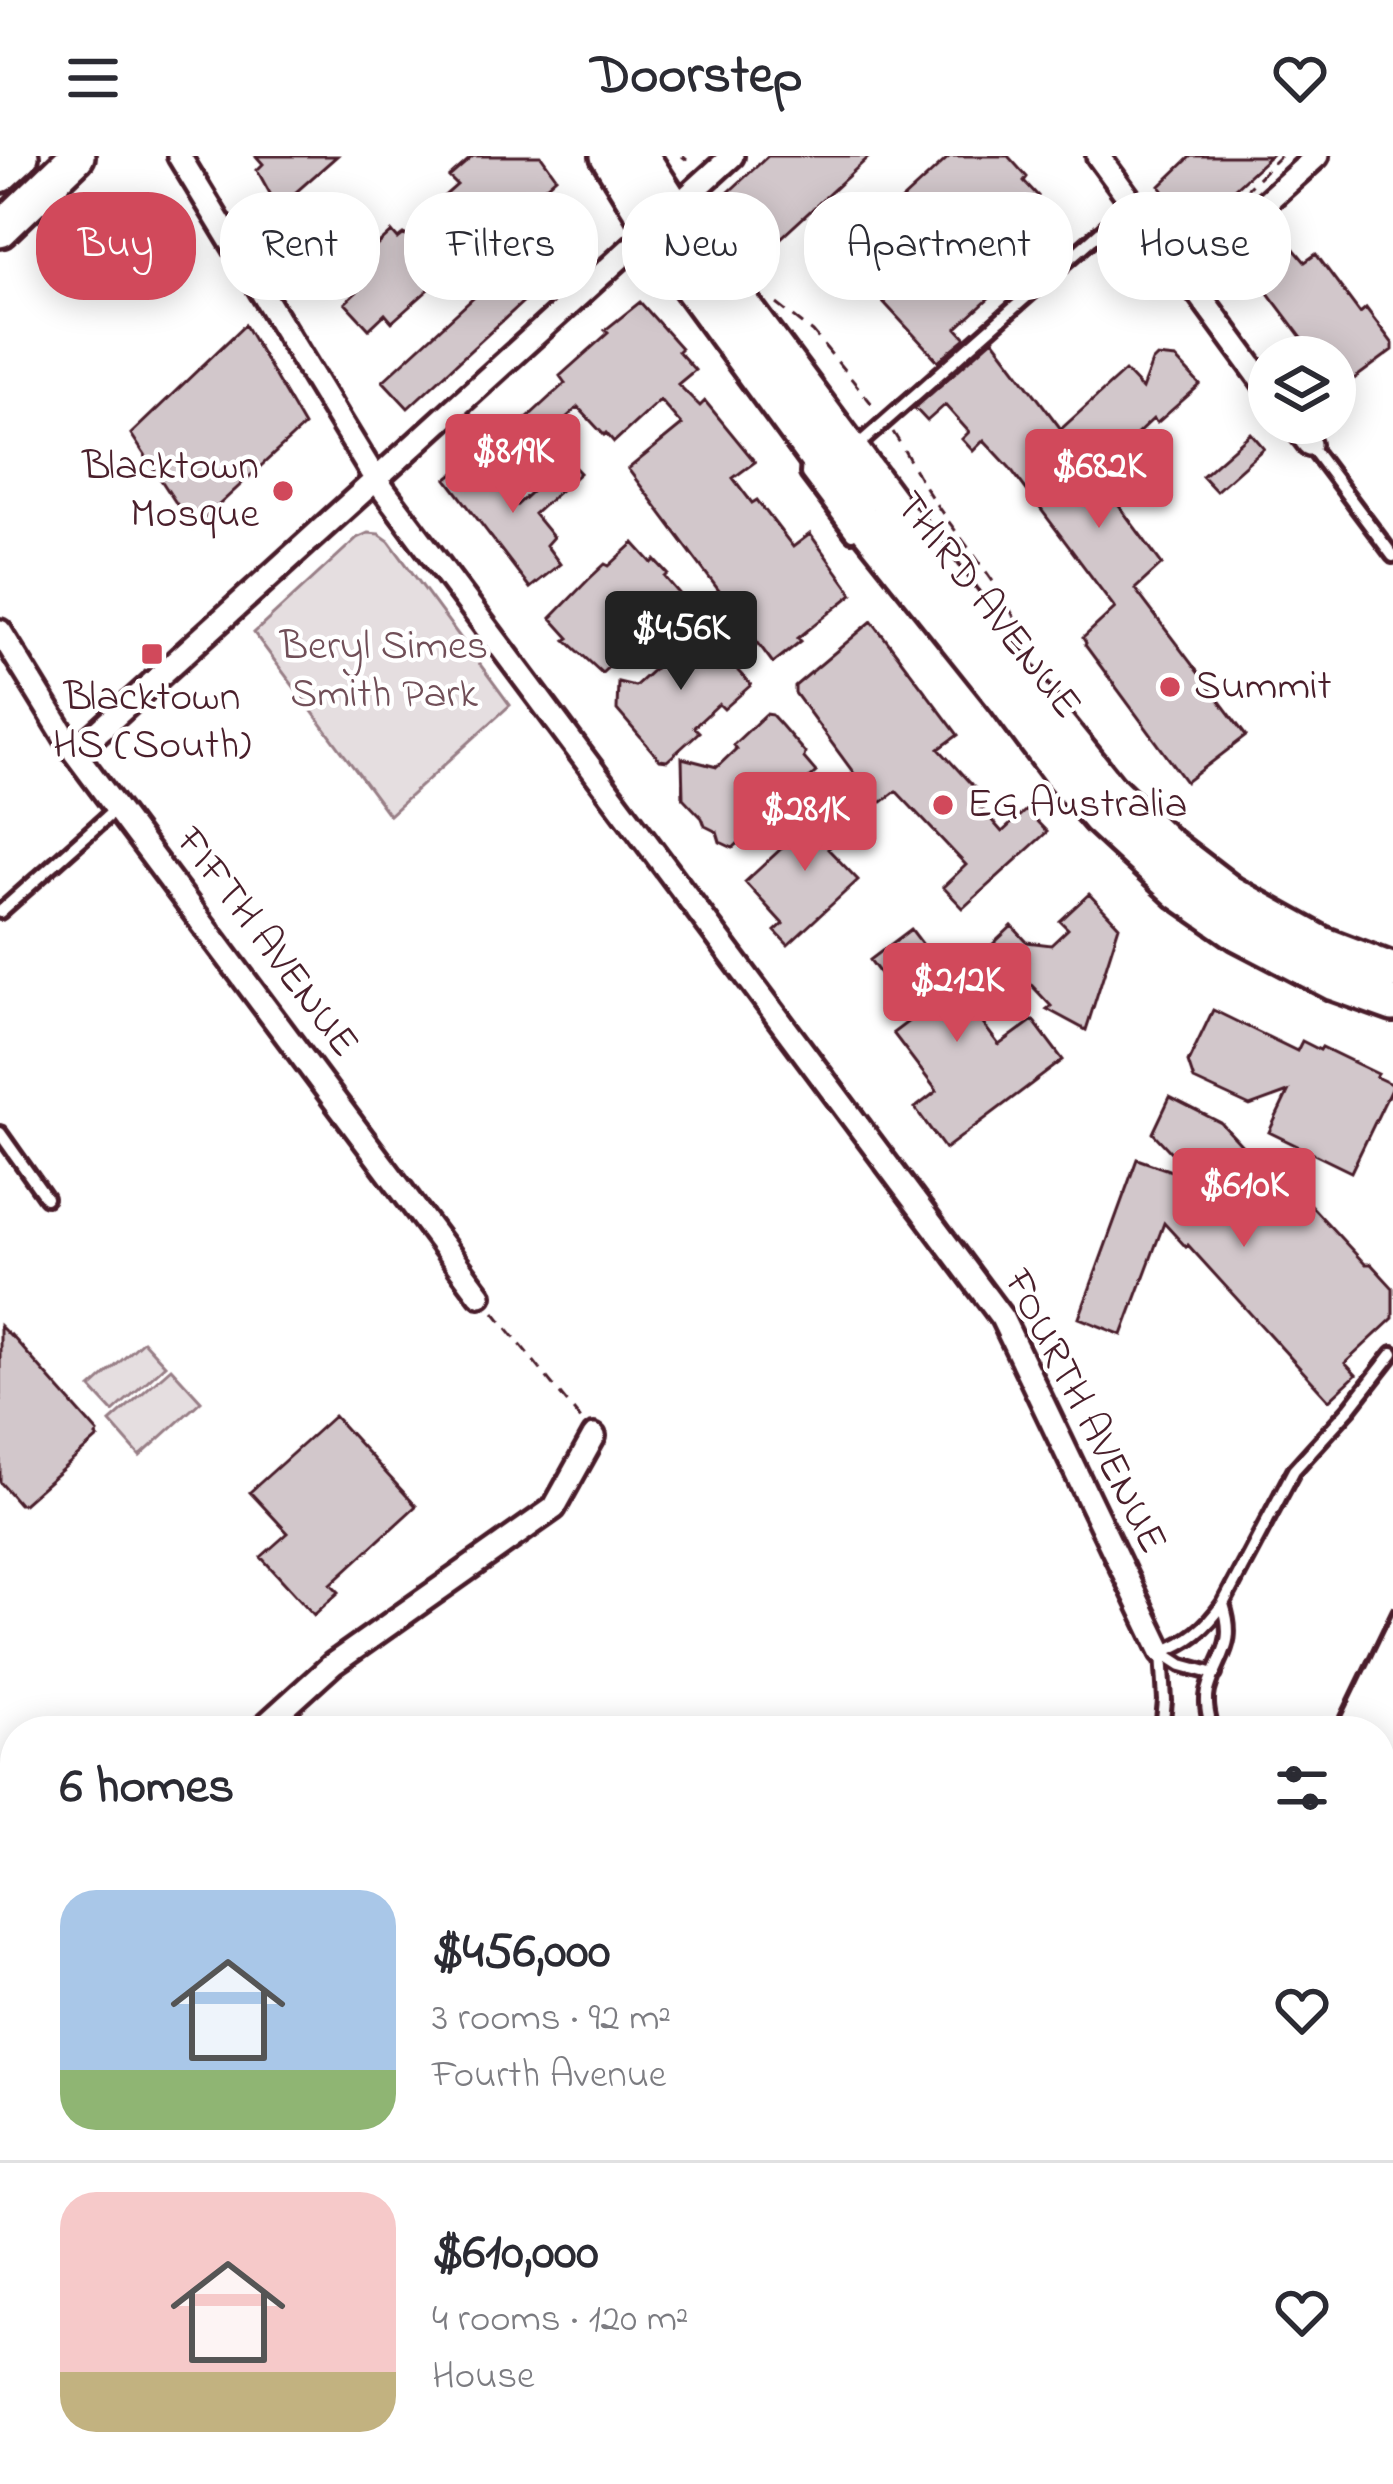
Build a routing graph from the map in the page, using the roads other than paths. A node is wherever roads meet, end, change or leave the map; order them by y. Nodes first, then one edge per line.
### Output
1 (21, 156) edge
2 (77, 156) edge
3 (178, 156) edge
4 (608, 156) edge
5 (641, 156) edge
6 (732, 156) edge
7 (1098, 156) edge
8 (1317, 156) edge
9 (0, 175) edge
10 (638, 192) edge
11 (653, 192) edge
12 (693, 192) edge
13 (1125, 192) edge
14 (1277, 192) edge
15 (0, 230) edge
16 (1097, 235) edge
17 (622, 256) edge
18 (714, 300) edge
19 (728, 300) edge
20 (1203, 300) edge
21 (1248, 360) edge
22 (1309, 444) edge
23 (811, 451) junction
24 (852, 451) junction
25 (376, 480) junction
26 (857, 540) dead end
27 (1393, 556) edge
28 (0, 631) edge
29 (943, 644) dead end
30 (1005, 699) junction
31 (75, 752) junction
32 (117, 808) junction
33 (0, 912) edge
34 (1393, 971) edge
35 (1393, 1004) edge
36 (0, 1133) edge
37 (46, 1198) dead end
38 (480, 1295) road end
39 (1393, 1353) edge
40 (594, 1436) road end
41 (1223, 1604) junction
42 (1162, 1652) junction
43 (1215, 1674) junction
44 (276, 1716) edge
45 (1164, 1716) edge
46 (1208, 1716) edge

1 - 9 main road
2 - 15 main road
3 - 25 street, FOURTH AVENUE
4 - 10 main road, THIRD AVENUE
5 - 11 main road, THIRD AVENUE
6 - 12 street
7 - 13 street
8 - 14 street
16 - 24 lane
17 - 25 street
18 - 23 main road, THIRD AVENUE
19 - 24 main road, THIRD AVENUE
20 - 21 street
22 - 27 lane
23 - 26 lane
23 - 30 main road, THIRD AVENUE
24 - 34 main road, THIRD AVENUE
25 - 31 street
25 - 42 street, FOURTH AVENUE
28 - 31 street, FIFTH AVENUE
29 - 30 lane
30 - 35 main road, THIRD AVENUE
31 - 32 street, FIFTH AVENUE
32 - 33 lane
32 - 38 street, FIFTH AVENUE
36 - 37 lane
39 - 41 lane
40 - 44 street
41 - 42 lane
41 - 43 lane
42 - 43 lane
42 - 45 lane
43 - 46 lane

